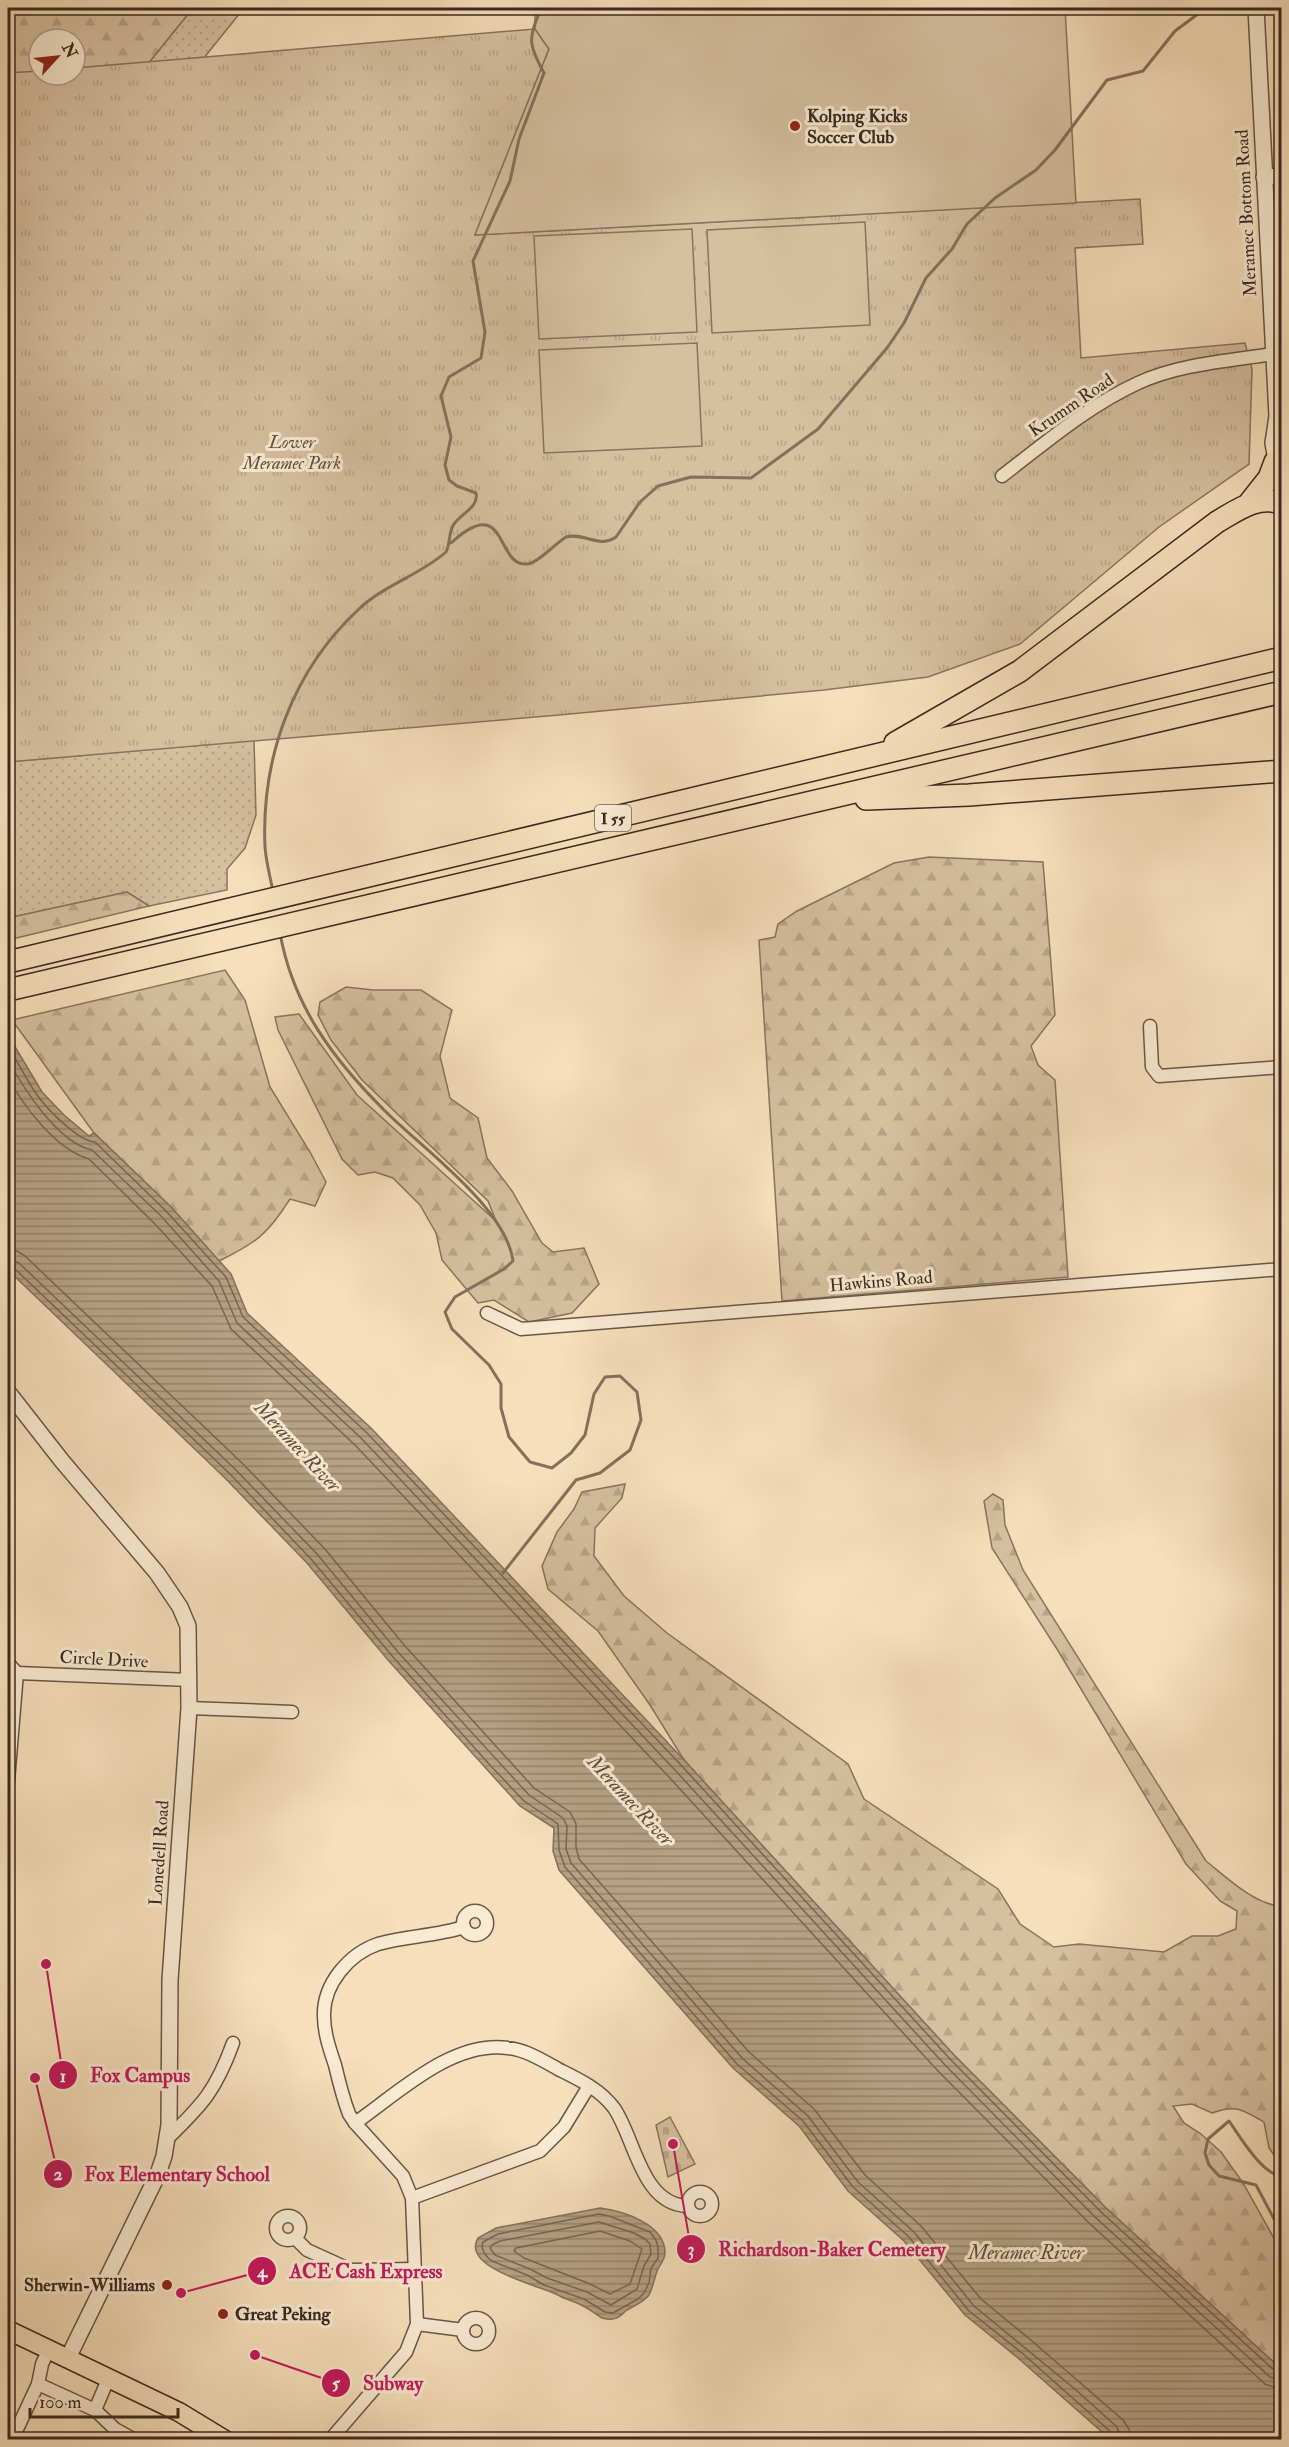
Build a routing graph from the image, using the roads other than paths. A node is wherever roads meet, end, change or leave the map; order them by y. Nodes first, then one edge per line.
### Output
1 (1256, 8) edge
2 (1281, 176) edge
3 (1264, 177) junction
4 (1273, 354) junction
5 (1279, 421) edge
6 (1275, 462) junction
7 (1002, 476) dead end
8 (1281, 495) edge
9 (1250, 502) junction
10 (1281, 503) edge
11 (1281, 658) edge
12 (1281, 692) edge
13 (877, 753) junction
14 (1281, 771) edge
15 (821, 800) junction
16 (8, 962) edge
17 (8, 990) edge
18 (1150, 1026) dead end
19 (1281, 1067) edge
20 (1281, 1269) edge
21 (487, 1313) dead end
22 (8, 1392) edge
23 (8, 1663) edge
24 (17, 1673) junction
25 (190, 1680) junction
26 (189, 1708) junction
27 (292, 1712) dead end
28 (8, 1781) edge
29 (464, 1927) dead end
30 (233, 2043) dead end
31 (588, 2086) junction
32 (355, 2123) junction
33 (167, 2139) junction
34 (412, 2198) junction
35 (687, 2206) dead end
36 (295, 2238) dead end
37 (415, 2270) junction
38 (417, 2324) junction
39 (8, 2330) edge
40 (463, 2330) dead end
41 (49, 2349) junction
42 (68, 2358) junction
43 (109, 2378) junction
44 (38, 2384) junction
45 (95, 2410) junction
46 (215, 2437) edge
47 (12, 2439) edge
48 (135, 2439) edge
49 (330, 2439) edge

1 - 3 street, Meramec Bottom Road
2 - 3 street
3 - 4 street, Meramec Bottom Road
4 - 5 street, Meramec Bottom Road
4 - 7 street, Krumm Road
5 - 6 street, Meramec Bottom Road
6 - 8 street, Meramec Bottom Road
6 - 9 highway
9 - 10 highway
9 - 13 highway
11 - 13 highway, I 55
12 - 15 highway, I 55
13 - 16 highway, I 55
14 - 15 highway
15 - 17 highway, I 55
18 - 19 street
20 - 21 street, Hawkins Road
22 - 25 street, Lonedell Road
23 - 24 street
24 - 25 street, Circle Drive
24 - 28 street
25 - 26 street, Lonedell Road
26 - 27 street
26 - 33 street, Lonedell Road
29 - 32 street
30 - 33 street
31 - 32 street
31 - 34 street
31 - 35 street
32 - 34 street
33 - 42 street, Lonedell Road
34 - 37 street
36 - 37 street
37 - 38 street
38 - 40 street
38 - 49 street
39 - 41 main road
41 - 42 main road
41 - 44 street
42 - 43 main road
43 - 45 street
43 - 46 main road
44 - 45 street
44 - 47 street
45 - 48 street

